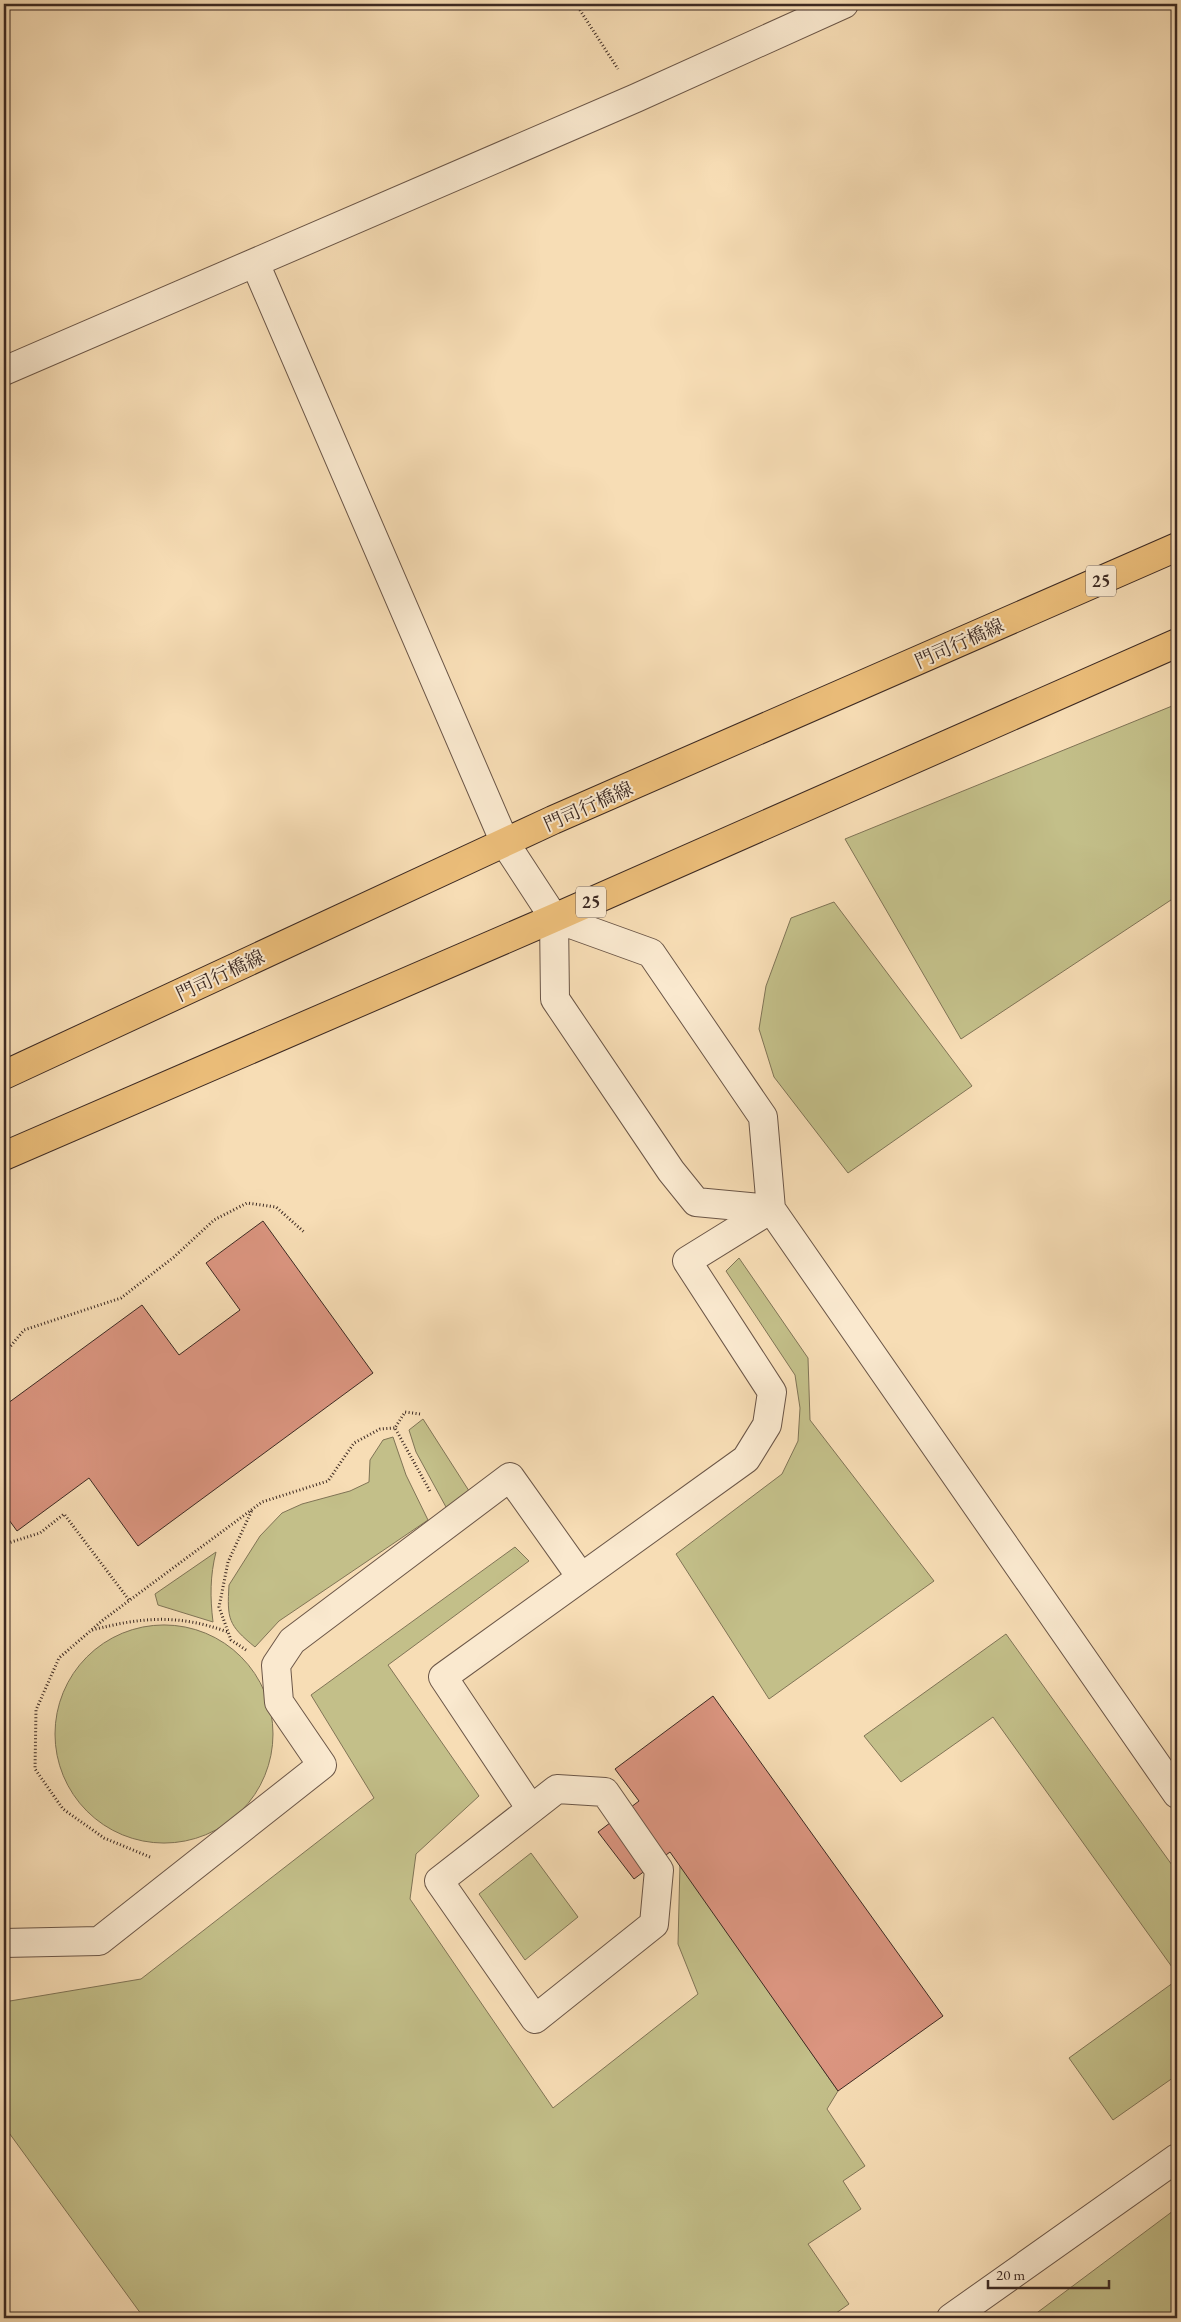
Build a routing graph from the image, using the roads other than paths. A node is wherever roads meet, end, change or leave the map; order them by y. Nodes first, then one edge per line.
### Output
1 (844, 4) edge
2 (254, 263) junction
3 (4, 371) edge
4 (1177, 546) edge
5 (1177, 644) edge
6 (505, 843) junction
7 (554, 918) junction
8 (4, 1075) edge
9 (4, 1156) edge
10 (771, 1209) junction
11 (582, 1577) junction
12 (1177, 1794) edge
13 (531, 1809) junction
14 (4, 1943) edge
15 (1177, 2158) edge
16 (950, 2318) edge

1 - 2 street
2 - 3 street
2 - 6 street
4 - 6 main road, 門司行橋線 / 25
5 - 7 main road, 25
6 - 7 street
6 - 8 main road, 門司行橋線 / 25
7 - 9 main road, 25
7 - 10 street
7 - 10 street
10 - 11 street
10 - 12 street
11 - 13 street
11 - 14 street
13 - 13 street
15 - 16 street

